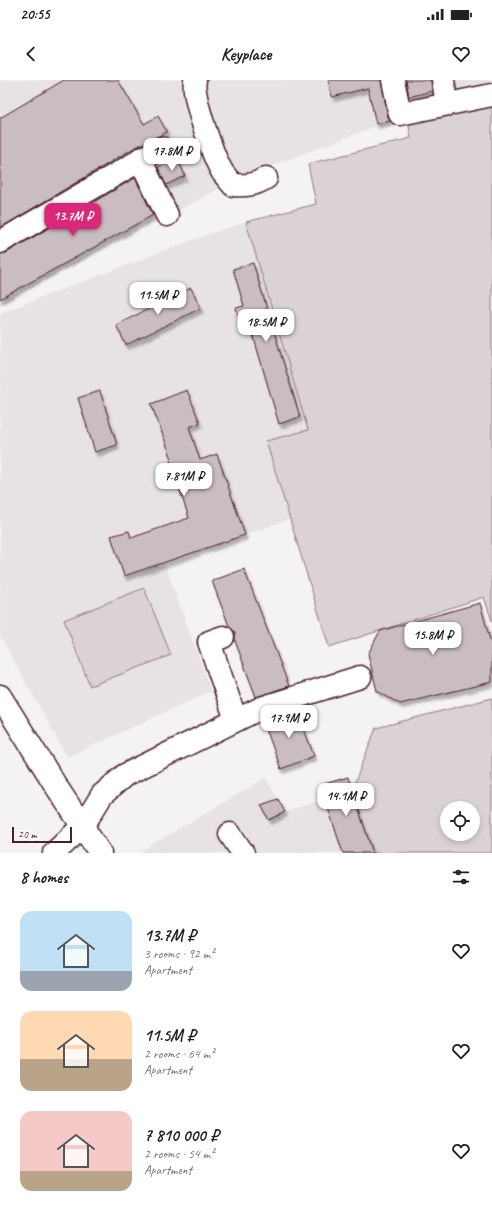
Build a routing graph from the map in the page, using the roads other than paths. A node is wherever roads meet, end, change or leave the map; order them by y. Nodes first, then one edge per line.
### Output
1 (195, 80) edge
2 (393, 80) edge
3 (443, 80) edge
4 (492, 95) edge
5 (447, 104) junction
6 (161, 148) dead end
7 (140, 159) junction
8 (266, 178) dead end
9 (167, 215) dead end
10 (0, 242) edge
11 (223, 637) dead end
12 (360, 677) dead end
13 (2, 705) edge
14 (236, 720) junction
15 (83, 826) junction
16 (230, 834) dead end
17 (54, 853) edge
18 (100, 853) edge
19 (243, 853) edge

1 - 8 street
2 - 5 street
3 - 5 street
4 - 5 street
6 - 7 street
7 - 9 street
7 - 10 street
11 - 14 street
12 - 14 street
13 - 15 street
14 - 15 street
15 - 17 street
15 - 18 street
16 - 19 street

